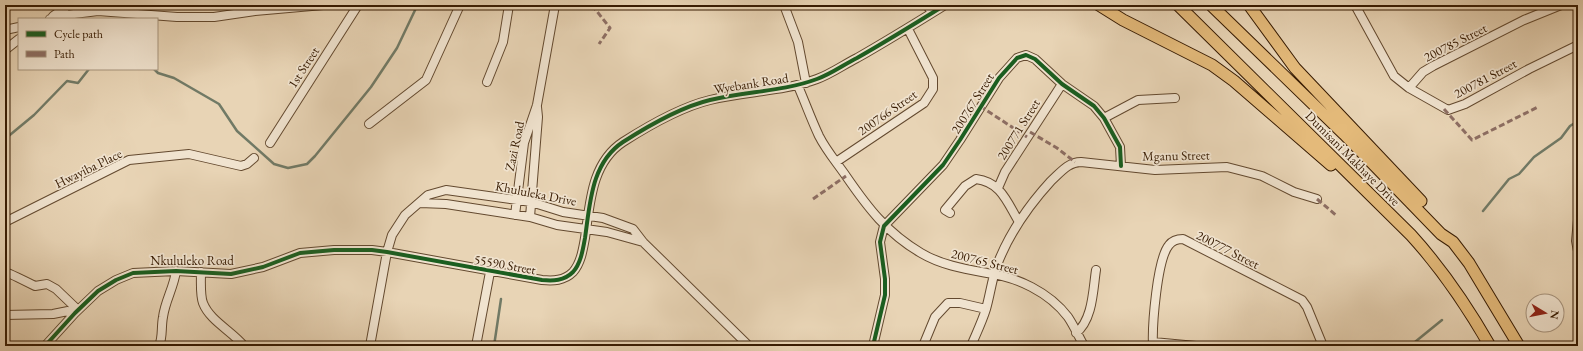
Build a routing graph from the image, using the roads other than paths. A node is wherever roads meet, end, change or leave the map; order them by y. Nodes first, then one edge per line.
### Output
1 (69, 5) edge
2 (323, 5) edge
3 (358, 5) edge
4 (460, 5) edge
5 (510, 5) edge
6 (555, 5) edge
7 (784, 5) edge
8 (927, 5) edge
9 (945, 5) edge
10 (1099, 5) edge
11 (1178, 5) edge
12 (1211, 5) edge
13 (1249, 5) edge
14 (1355, 5) edge
15 (1561, 5) edge
16 (932, 13) junction
17 (51, 18) edge
18 (56, 18) edge
19 (18, 27) edge
20 (908, 29) junction
21 (5, 30) edge
22 (18, 41) edge
23 (1578, 44) edge
24 (5, 50) edge
25 (487, 82) dead end
26 (806, 83) junction
27 (1062, 84) junction
28 (798, 86) junction
29 (1409, 88) junction
30 (1175, 98) dead end
31 (536, 105) junction
32 (1104, 118) junction
33 (369, 124) dead end
34 (270, 143) dead end
35 (254, 158) dead end
36 (836, 162) junction
37 (1121, 166) junction
38 (998, 188) junction
39 (1317, 199) dead end
40 (517, 200) junction
41 (531, 202) junction
42 (420, 203) junction
43 (950, 213) dead end
44 (588, 215) junction
45 (1392, 215) junction
46 (515, 216) junction
47 (530, 218) junction
48 (1578, 220) edge
49 (5, 222) edge
50 (1019, 222) junction
51 (884, 226) junction
52 (586, 229) junction
53 (643, 242) junction
54 (1453, 242) junction
55 (1578, 251) edge
56 (387, 252) junction
57 (1096, 270) dead end
58 (176, 271) junction
59 (5, 272) edge
60 (201, 272) junction
61 (490, 272) junction
62 (994, 274) junction
63 (986, 309) junction
64 (76, 312) junction
65 (5, 315) edge
66 (1076, 333) junction
67 (1153, 344) edge
68 (45, 346) edge
69 (159, 346) edge
70 (244, 346) edge
71 (370, 346) edge
72 (476, 346) edge
73 (749, 346) edge
74 (873, 346) edge
75 (923, 346) edge
76 (971, 346) edge
77 (1084, 346) edge
78 (1196, 346) edge
79 (1323, 346) edge
80 (1490, 346) edge
81 (1519, 346) edge

1 - 17 street
2 - 18 street
3 - 34 street, 1st Street
4 - 33 street
5 - 25 street
6 - 31 street, Zazi Road
7 - 26 street
8 - 16 street
9 - 16 street, Wyebank Road
10 - 45 main road
11 - 45 main road, Dumisani Makhaye Drive
12 - 54 main road, Dumisani Makhaye Drive
13 - 54 main road
14 - 29 street, 200781 Street
15 - 29 street, 200785 Street
16 - 20 street, Wyebank Road
19 - 21 street
20 - 26 street, Wyebank Road
20 - 36 street, 200766 Street
22 - 24 street
23 - 29 street, 200781 Street
26 - 28 street, Wyebank Road
27 - 32 street, 200767 Street
27 - 38 street, 200771 Street
27 - 51 street, 200767 Street
28 - 36 street, 200765 Street
28 - 44 street, Wyebank Road
30 - 32 street
31 - 40 street, Zazi Road
31 - 41 street, Zazi Road
32 - 37 street, 200767 Street
35 - 49 street, Hwayiba Place
36 - 51 street, 200765 Street
37 - 39 street, Mganu Street
37 - 50 street, Mganu Street
38 - 43 street
38 - 50 street
40 - 41 street, Khululeka Drive
40 - 42 street, Khululeka Drive
40 - 46 street, Zazi Road
41 - 44 street, Khululeka Drive
41 - 47 street, Zazi Road
42 - 46 street, Khululeka Drive
42 - 56 street, Khululeka Drive
44 - 52 street, Wyebank Road
44 - 53 street, Khululeka Drive
45 - 80 main road, Dumisani Makhaye Drive
46 - 47 street, Khululeka Drive
47 - 52 street, Khululeka Drive
48 - 55 street
50 - 62 street, Mganu Street
51 - 62 street, 200765 Street
51 - 74 street
52 - 53 street, Khululeka Drive
52 - 61 street, 55590 Street
53 - 73 street, Khululeka Drive
54 - 81 main road, Dumisani Makhaye Drive
56 - 60 street, Nkululeko Road
56 - 61 street, 55590 Street
56 - 71 street, Khululeka Drive
57 - 66 street
58 - 60 street, Nkululeko Road
58 - 64 street, Nkululeko Road
58 - 69 street
59 - 64 street
60 - 70 street
61 - 72 street
62 - 63 street, Mganu Street
62 - 66 street, 200765 Street
63 - 75 street
63 - 76 street, Mganu Street
64 - 65 street
64 - 68 street, Nkululeko Road
66 - 77 street, 200765 Street
67 - 78 street
67 - 79 street, 200777 Street

